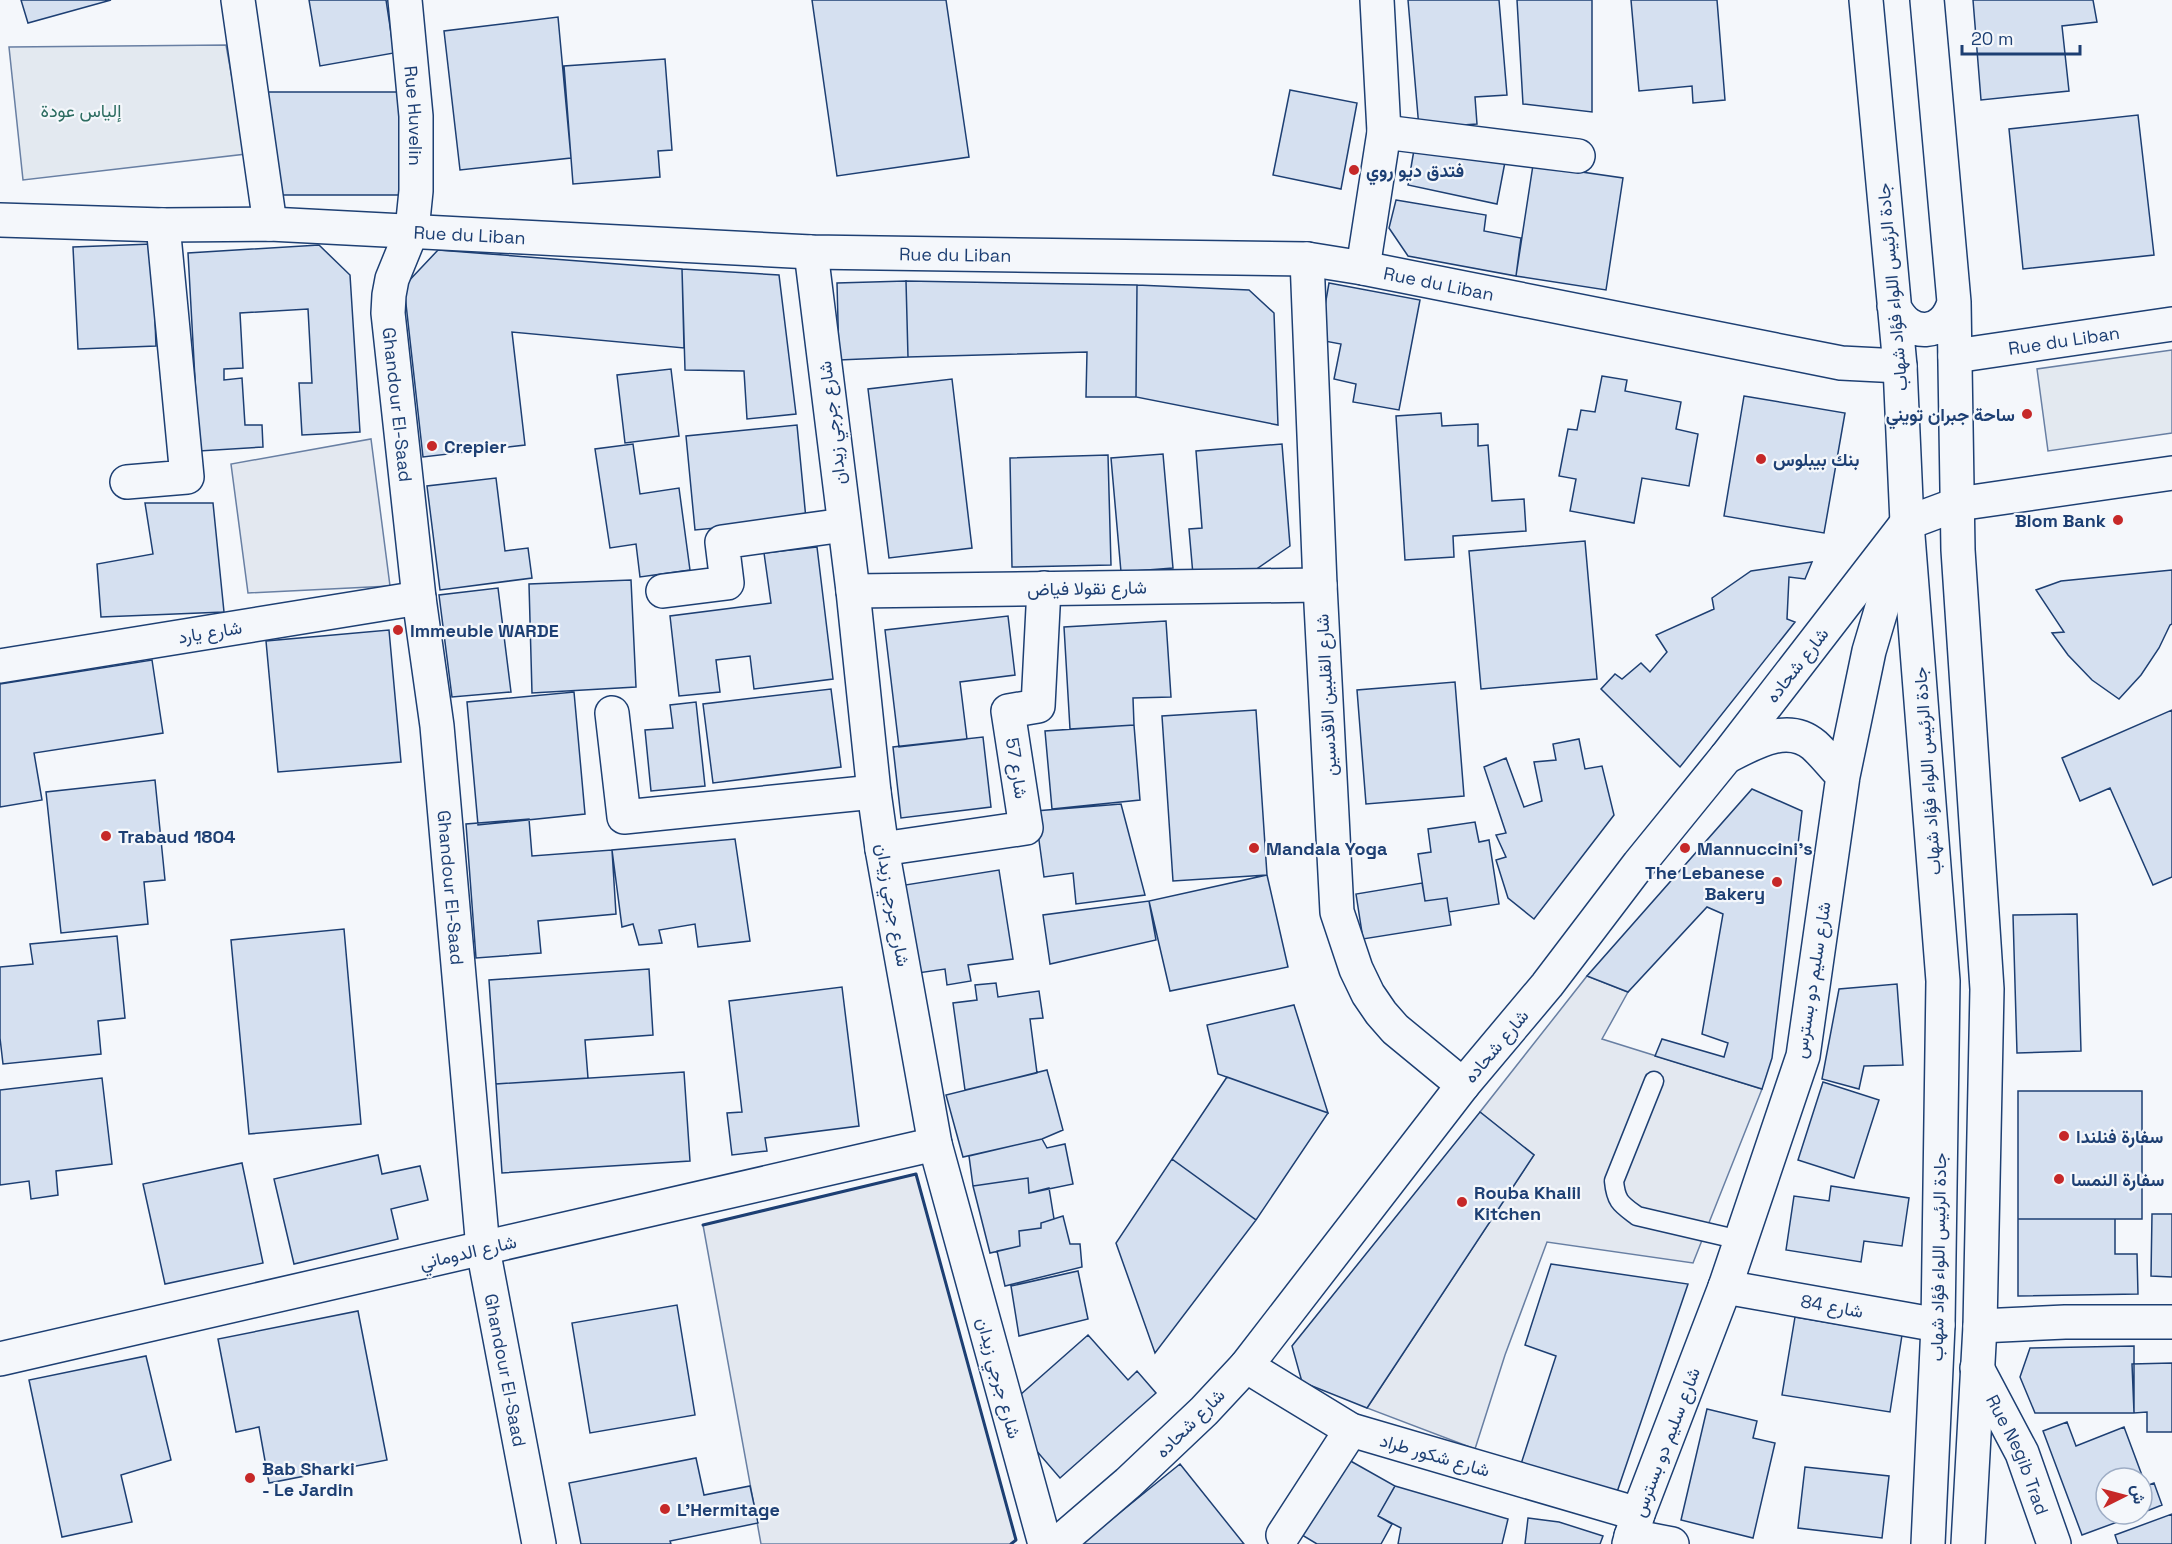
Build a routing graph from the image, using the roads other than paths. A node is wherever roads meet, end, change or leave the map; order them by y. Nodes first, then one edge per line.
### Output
1 (238, 0) edge
2 (405, 0) edge
3 (1377, 0) edge
4 (1866, 0) edge
5 (1927, 0) edge
6 (1384, 132) junction
7 (1578, 156) dead end
8 (0, 220) edge
9 (270, 224) junction
10 (163, 225) junction
11 (412, 230) junction
12 (811, 252) junction
13 (1307, 259) junction
14 (1363, 268) junction
15 (1954, 302) junction
16 (1894, 306) junction
17 (2172, 324) edge
18 (1955, 356) junction
19 (1900, 366) junction
20 (2172, 473) edge
21 (127, 482) dead end
22 (1958, 504) junction
23 (844, 525) junction
24 (1908, 535) junction
25 (1958, 550) junction
26 (1320, 585) junction
27 (1044, 588) junction
28 (663, 591) dead end
29 (853, 591) junction
30 (419, 598) junction
31 (0, 666) edge
32 (612, 713) dead end
33 (1726, 757) junction
34 (1843, 776) junction
35 (874, 792) junction
36 (882, 849) junction
37 (1654, 1081) dead end
38 (1463, 1085) junction
39 (935, 1144) junction
40 (1740, 1240) junction
41 (483, 1249) junction
42 (1725, 1287) junction
43 (2172, 1323) edge
44 (1938, 1325) junction
45 (1980, 1326) junction
46 (0, 1359) edge
47 (1246, 1366) junction
48 (1977, 1368) junction
49 (1351, 1430) junction
50 (1633, 1531) edge
51 (1283, 1534) dead end
52 (539, 1544) edge
53 (1045, 1544) edge
54 (1058, 1544) edge
55 (1672, 1544) edge
56 (1928, 1544) edge
57 (1968, 1544) edge
58 (2054, 1544) edge

1 - 9 main road
2 - 11 main road, Rue Huvelin
3 - 6 main road
4 - 16 main road, جادة الرئيس اللواء فؤاد شهاب
5 - 15 main road
6 - 7 main road
6 - 14 main road
8 - 10 main road, Rue du Liban
9 - 10 main road, Rue du Liban
9 - 11 main road, Rue du Liban
10 - 21 main road
11 - 12 main road, Rue du Liban
11 - 30 main road, Ghandour El-Saad
12 - 13 main road, Rue du Liban
12 - 23 main road, شارع جرجي زيدان
13 - 14 main road, Rue du Liban
13 - 26 main road, شارع القلبين الاقدسين
14 - 19 main road, Rue du Liban
15 - 16 main road
15 - 18 main road
16 - 19 main road, جادة الرئيس اللواء فؤاد شهاب
17 - 18 main road, Rue du Liban
18 - 22 main road
19 - 24 main road, جادة الرئيس اللواء فؤاد شهاب
20 - 22 main road
22 - 24 main road
22 - 25 main road
23 - 28 main road
23 - 29 main road, شارع جرجي زيدان
24 - 25 main road
24 - 33 main road, شارع شحاده
24 - 34 main road, شارع سليم دو بسترس
24 - 44 main road, جادة الرئيس اللواء فؤاد شهاب
25 - 45 main road
26 - 27 main road, شارع نقولا فياض
26 - 38 main road, شارع القلبين الاقدسين
27 - 29 main road, شارع نقولا فياض
27 - 36 main road, شارع 57
29 - 35 main road, شارع جرجي زيدان
30 - 31 main road, شارع يارد
30 - 41 main road, Ghandour El-Saad
32 - 35 main road
33 - 34 main road
33 - 38 main road, شارع شحاده
34 - 40 main road, شارع سليم دو بسترس
35 - 36 main road, شارع جرجي زيدان
36 - 39 main road, شارع جرجي زيدان
37 - 40 lane
38 - 47 main road, شارع شحاده
39 - 41 main road, شارع الدوماني
39 - 53 main road, شارع جرجي زيدان
40 - 42 main road, شارع سليم دو بسترس
41 - 46 main road, شارع الدوماني
41 - 52 main road, Ghandour El-Saad
42 - 44 main road, شارع 84
42 - 50 main road, شارع سليم دو بسترس
43 - 45 main road
44 - 56 main road, جادة الرئيس اللواء فؤاد شهاب
45 - 48 main road
47 - 49 main road, شارع شكور طراد
47 - 54 main road, شارع شحاده
48 - 57 main road
48 - 58 main road, Rue Negib Trad
49 - 50 main road, شارع شكور طراد
49 - 51 main road
50 - 55 main road, شارع شكور طراد

